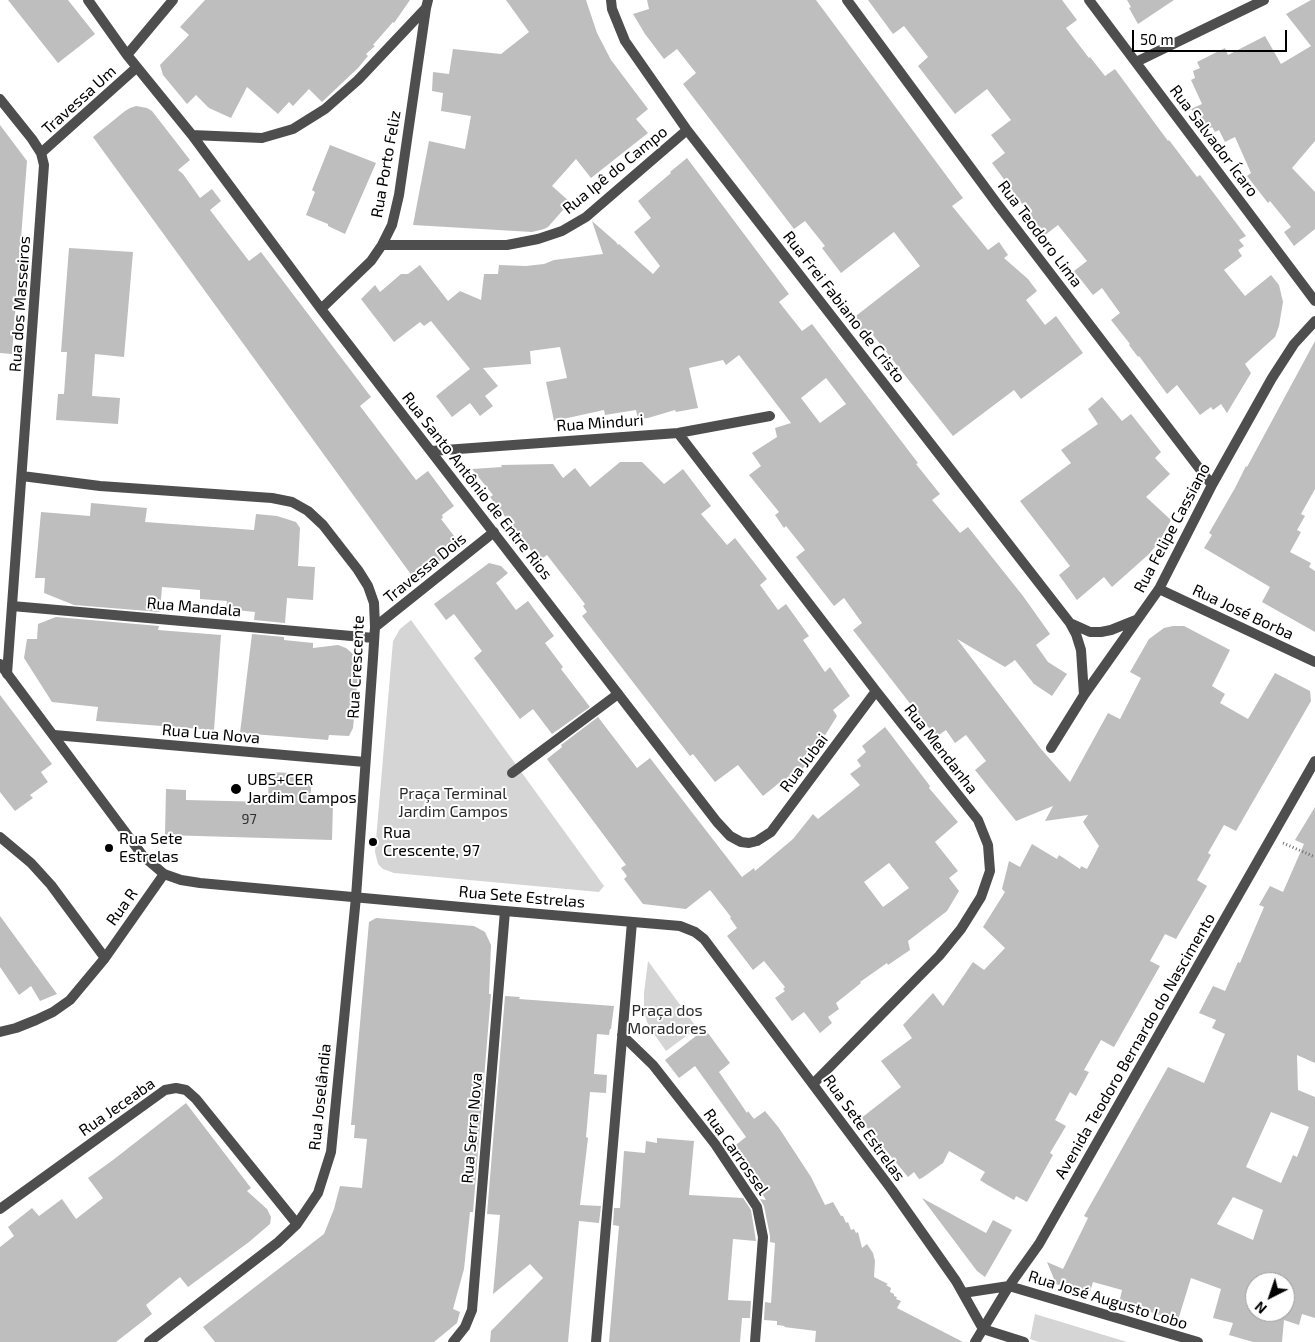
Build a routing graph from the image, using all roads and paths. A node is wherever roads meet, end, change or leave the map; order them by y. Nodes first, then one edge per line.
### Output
1 (88, 0) edge
2 (173, 0) edge
3 (611, 0) edge
4 (847, 0) edge
5 (1089, 0) edge
6 (1264, 0) edge
7 (1252, 3) edge
8 (427, 4) edge
9 (127, 55) junction
10 (1136, 62) junction
11 (136, 68) junction
12 (0, 99) edge
13 (687, 130) junction
14 (192, 135) junction
15 (41, 153) junction
16 (382, 246) junction
17 (1315, 301) edge
18 (321, 309) junction
19 (1315, 321) edge
20 (770, 416) dead end
21 (678, 432) junction
22 (431, 451) junction
23 (22, 476) junction
24 (1212, 485) junction
25 (494, 532) junction
26 (1159, 589) junction
27 (12, 606) junction
28 (1136, 620) junction
29 (1070, 623) junction
30 (375, 627) junction
31 (374, 638) junction
32 (1315, 662) edge
33 (0, 664) edge
34 (7, 674) junction
35 (876, 691) junction
36 (618, 694) junction
37 (1084, 695) junction
38 (54, 735) junction
39 (1051, 748) dead end
40 (1315, 761) edge
41 (365, 762) junction
42 (512, 773) dead end
43 (0, 837) edge
44 (1271, 838) junction
45 (749, 843) joint
46 (1315, 857) edge
47 (164, 874) junction
48 (356, 897) junction
49 (505, 911) junction
50 (632, 922) junction
51 (105, 958) junction
52 (0, 1032) edge
53 (622, 1035) junction
54 (813, 1084) junction
55 (0, 1209) edge
56 (297, 1224) junction
57 (1009, 1286) junction
58 (963, 1292) junction
59 (983, 1329) junction
60 (148, 1342) edge
61 (453, 1342) edge
62 (596, 1342) edge
63 (755, 1342) edge
64 (975, 1342) edge
65 (1024, 1342) edge
66 (1198, 1342) edge

1 - 9 street, Rua Santo Antônio de Entre Rios
2 - 9 street
3 - 13 street, Rua Frei Fabiano de Cristo
4 - 24 street, Rua Teodoro Lima
5 - 10 street, Rua Salvador Ícaro
6 - 7 street
7 - 10 street
8 - 14 street
8 - 16 street, Rua Porto Feliz
9 - 11 street, Rua Santo Antônio de Entre Rios
10 - 17 street, Rua Salvador Ícaro
11 - 14 street, Rua Santo Antônio de Entre Rios
11 - 15 street, Travessa Um
12 - 15 street, Rua dos Masseiros
13 - 16 street, Rua Ipê do Campo
13 - 29 street, Rua Frei Fabiano de Cristo
14 - 18 street, Rua Santo Antônio de Entre Rios
15 - 23 street, Rua dos Masseiros
16 - 18 street, Rua Porto Feliz
18 - 22 street, Rua Santo Antônio de Entre Rios
19 - 24 street, Rua Felipe Cassiano
20 - 21 street, Rua Minduri
21 - 22 street, Rua Minduri
21 - 35 street, Rua Mendanha
22 - 25 street, Rua Santo Antônio de Entre Rios
23 - 27 street, Rua dos Masseiros
23 - 30 street, Rua Crescente
24 - 26 street, Rua Felipe Cassiano
25 - 30 street, Travessa Dois
25 - 36 street, Rua Santo Antônio de Entre Rios
26 - 28 street, Rua Felipe Cassiano
26 - 32 street, Rua José Borba
27 - 31 street, Rua Mandala
27 - 34 street, Rua dos Masseiros
28 - 29 street
28 - 37 street, Rua Felipe Cassiano
29 - 37 street, Rua Frei Fabiano de Cristo
30 - 31 street, Rua Crescente
31 - 41 street, Rua Crescente
33 - 34 street, Rua Sete Estrelas
34 - 38 street, Rua Sete Estrelas
35 - 45 street, Rua Jubai
35 - 54 street, Rua Mendanha
36 - 42 street
36 - 45 street, Rua Santo Antônio de Entre Rios
37 - 39 street, Rua Felipe Cassiano
38 - 41 street, Rua Lua Nova
38 - 47 street, Rua Sete Estrelas
40 - 44 street, Avenida Teodoro Bernardo do Nascimento
41 - 48 street, Rua Crescente
43 - 51 street
44 - 46 path
44 - 57 street, Avenida Teodoro Bernardo do Nascimento
47 - 48 street, Rua Sete Estrelas
47 - 51 street, Rua R
48 - 49 street, Rua Sete Estrelas
48 - 56 street, Rua Joselândia
49 - 50 street, Rua Sete Estrelas
49 - 61 street, Rua Serra Nova
50 - 53 street
50 - 54 street, Rua Sete Estrelas
51 - 52 street, Rua R
53 - 62 street
53 - 63 street, Rua Carrossel
54 - 58 street, Rua Sete Estrelas
55 - 56 street, Rua Jeceaba
56 - 60 street, Rua Joselândia
57 - 58 street
57 - 59 street, Avenida Teodoro Bernardo do Nascimento
57 - 66 street, Rua José Augusto Lobo
58 - 59 street, Rua Sete Estrelas
59 - 64 street, Avenida Teodoro Bernardo do Nascimento
59 - 65 street

